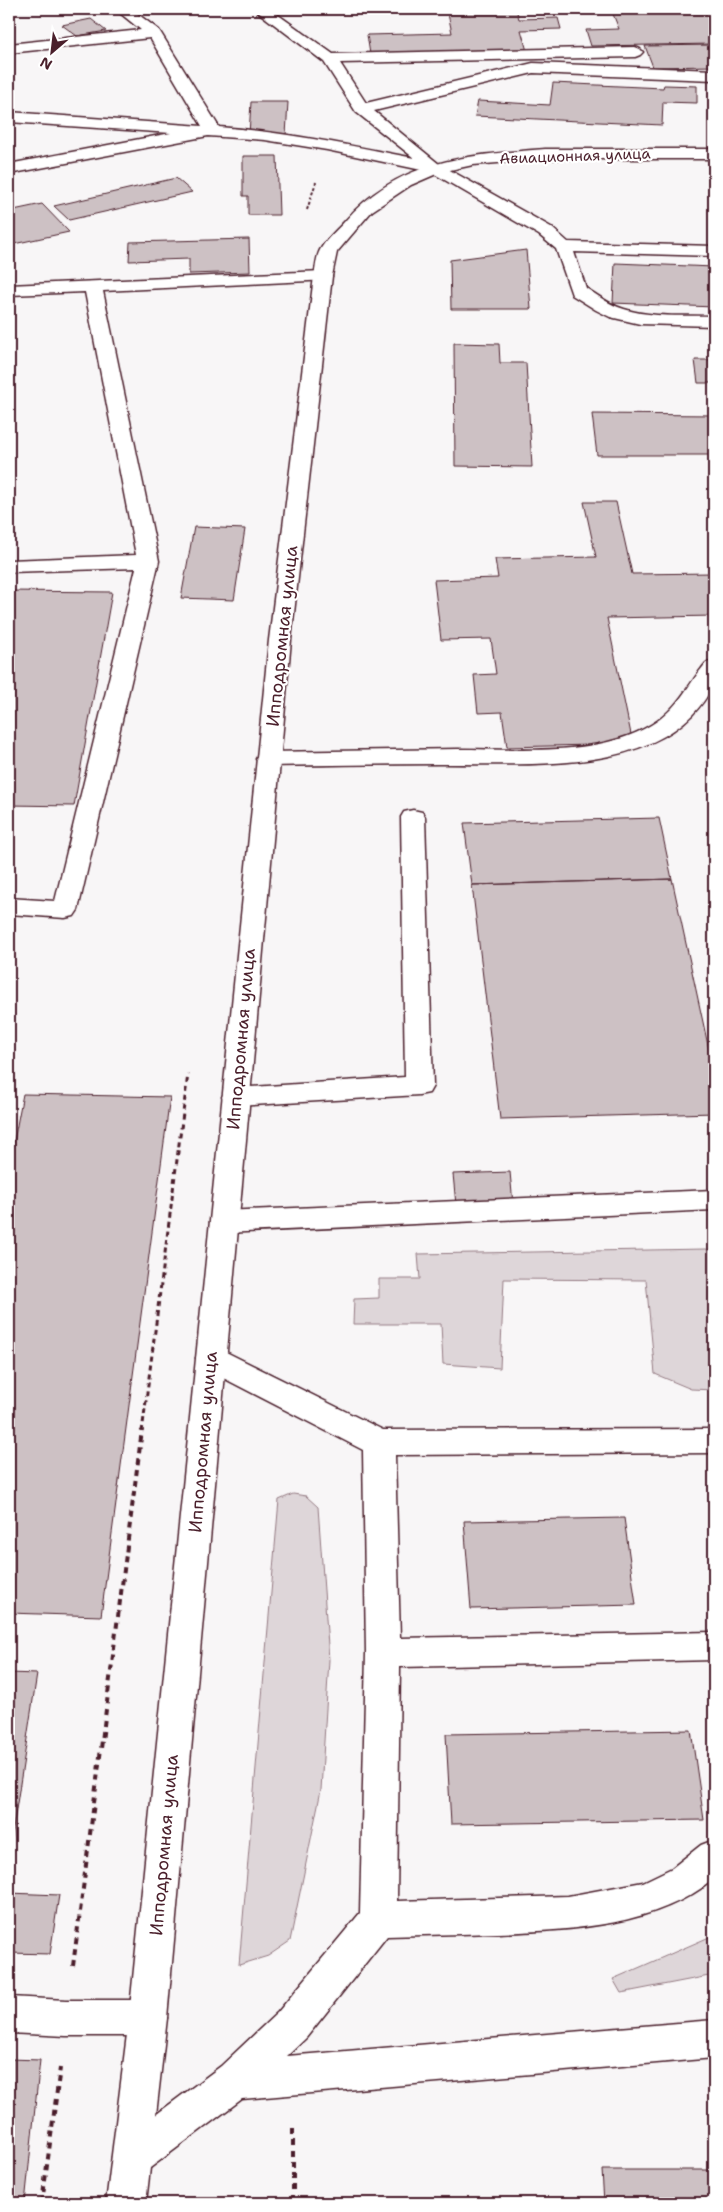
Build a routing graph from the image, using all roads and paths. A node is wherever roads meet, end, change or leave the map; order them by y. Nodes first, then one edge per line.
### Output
1 (122, 9) edge
2 (261, 9) edge
3 (154, 33) junction
4 (9, 49) edge
5 (635, 52) dead end
6 (330, 59) junction
7 (714, 75) edge
8 (362, 109) junction
9 (9, 117) edge
10 (213, 130) junction
11 (327, 145) junction
12 (714, 154) edge
13 (436, 168) junction
14 (9, 169) edge
15 (564, 247) junction
16 (714, 251) edge
17 (323, 276) junction
18 (287, 278) junction
19 (93, 286) junction
20 (9, 290) edge
21 (714, 321) edge
22 (148, 560) junction
23 (9, 566) edge
24 (714, 668) edge
25 (268, 759) junction
26 (413, 817) dead end
27 (9, 906) edge
28 (188, 1073) dead end
29 (236, 1097) junction
30 (714, 1200) edge
31 (224, 1222) junction
32 (211, 1358) junction
33 (714, 1441) edge
34 (379, 1443) junction
35 (714, 1646) edge
36 (383, 1654) junction
37 (714, 1857) edge
38 (378, 1919) junction
39 (9, 2015) edge
40 (66, 2018) junction
41 (148, 2018) junction
42 (714, 2039) edge
43 (235, 2080) junction
44 (132, 2157) junction
45 (42, 2203) edge
46 (126, 2203) edge

1 - 3 main road
2 - 6 main road
3 - 4 main road
3 - 10 main road
5 - 6 main road
6 - 8 main road
7 - 8 main road
8 - 13 main road
9 - 10 main road
10 - 11 main road
10 - 14 main road
11 - 13 main road
11 - 18 path
12 - 13 main road, Авиационная улица
13 - 15 main road
13 - 17 main road, Ипподромная улица
15 - 16 main road
15 - 21 main road
17 - 18 main road
17 - 25 main road, Ипподромная улица
18 - 19 main road
19 - 20 main road
19 - 22 main road
22 - 23 main road
22 - 27 main road
24 - 25 main road
25 - 29 main road, Ипподромная улица
26 - 29 main road
28 - 40 path
29 - 31 main road, Ипподромная улица
30 - 31 main road
31 - 32 main road, Ипподромная улица
32 - 34 main road
32 - 41 main road, Ипподромная улица
33 - 34 main road
34 - 36 main road
35 - 36 main road
36 - 38 main road
37 - 38 main road
38 - 43 main road
39 - 40 main road
40 - 41 main road
40 - 45 path
41 - 44 main road, Ипподромная улица
42 - 43 main road
43 - 44 main road
44 - 46 main road, Ипподромная улица

